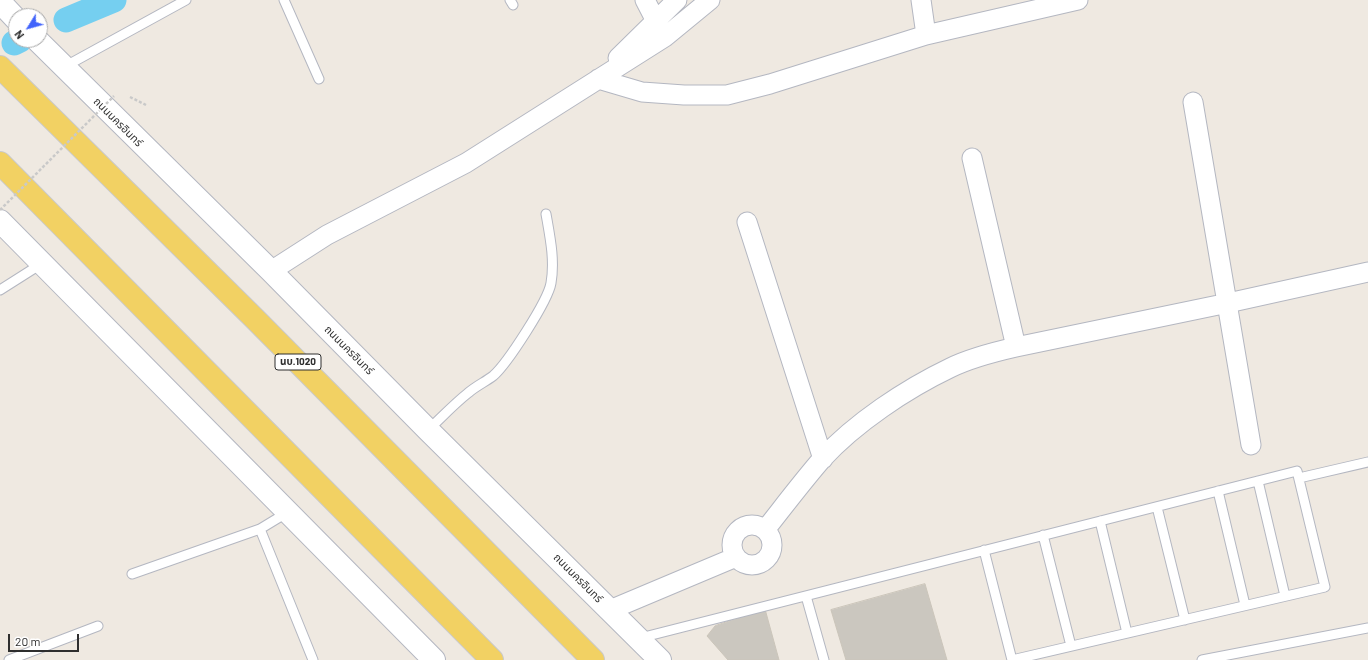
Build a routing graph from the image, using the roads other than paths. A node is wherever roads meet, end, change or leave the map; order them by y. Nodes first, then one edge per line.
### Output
1 (186, 0) edge
2 (284, 0) edge
3 (645, 0) edge
4 (677, 0) edge
5 (710, 0) edge
6 (921, 0) edge
7 (1078, 0) edge
8 (655, 20) junction
9 (926, 35) junction
10 (665, 37) junction
11 (44, 48) edge
12 (0, 67) edge
13 (63, 67) junction
14 (319, 79) dead end
15 (598, 79) junction
16 (1193, 102) dead end
17 (972, 158) dead end
18 (0, 163) edge
19 (546, 214) dead end
20 (0, 221) edge
21 (747, 222) dead end
22 (43, 263) junction
23 (271, 271) junction
24 (1368, 272) edge
25 (0, 290) edge
26 (1228, 303) junction
27 (1016, 347) junction
28 (428, 430) junction
29 (1251, 445) dead end
30 (823, 459) junction
31 (1368, 462) edge
32 (1299, 478) junction
33 (1258, 481) junction
34 (1218, 491) junction
35 (1157, 507) junction
36 (288, 512) junction
37 (1100, 521) junction
38 (260, 529) junction
39 (765, 530) junction
40 (1043, 535) junction
41 (984, 550) junction
42 (736, 557) junction
43 (132, 574) dead end
44 (806, 596) junction
45 (1285, 596) junction
46 (1245, 605) junction
47 (610, 610) junction
48 (1185, 620) junction
49 (98, 626) dead end
50 (1368, 628) edge
51 (1127, 633) junction
52 (638, 638) junction
53 (1071, 646) junction
54 (9, 660) edge
55 (313, 660) edge
56 (434, 660) edge
57 (492, 660) edge
58 (594, 660) edge
59 (660, 660) edge
60 (824, 660) edge
61 (1012, 660) edge
62 (1202, 660) edge

1 - 13 lane
2 - 14 lane
3 - 8 street
4 - 8 street
5 - 10 street
6 - 9 street
7 - 9 street
8 - 10 street
8 - 15 street
9 - 15 street
10 - 15 street
11 - 13 main road, ถนนนครอินทร์
12 - 58 main road, นบ.1020
13 - 23 main road, ถนนนครอินทร์
15 - 23 street
16 - 26 street
17 - 27 street
18 - 57 main road
19 - 28 lane
20 - 22 main road
21 - 30 street
22 - 25 lane
22 - 36 main road
23 - 28 main road, ถนนนครอินทร์
24 - 26 street
26 - 27 street
26 - 29 street
27 - 30 street
28 - 47 main road, ถนนนครอินทร์
30 - 39 street
31 - 32 lane
32 - 33 lane
32 - 45 lane
33 - 34 lane
33 - 45 lane
34 - 35 lane
34 - 46 lane
35 - 37 lane
35 - 48 lane
36 - 38 lane
36 - 56 main road
37 - 40 lane
37 - 51 lane
38 - 43 lane
38 - 55 lane
39 - 42 street
39 - 42 street
40 - 41 lane
40 - 53 lane
41 - 44 lane
41 - 61 lane
42 - 47 street
44 - 52 lane
44 - 60 lane
45 - 46 lane
46 - 48 lane
47 - 52 main road, ถนนนครอินทร์
48 - 51 lane
49 - 54 lane
50 - 62 lane
51 - 53 lane
52 - 59 main road, ถนนนครอินทร์
53 - 61 lane

